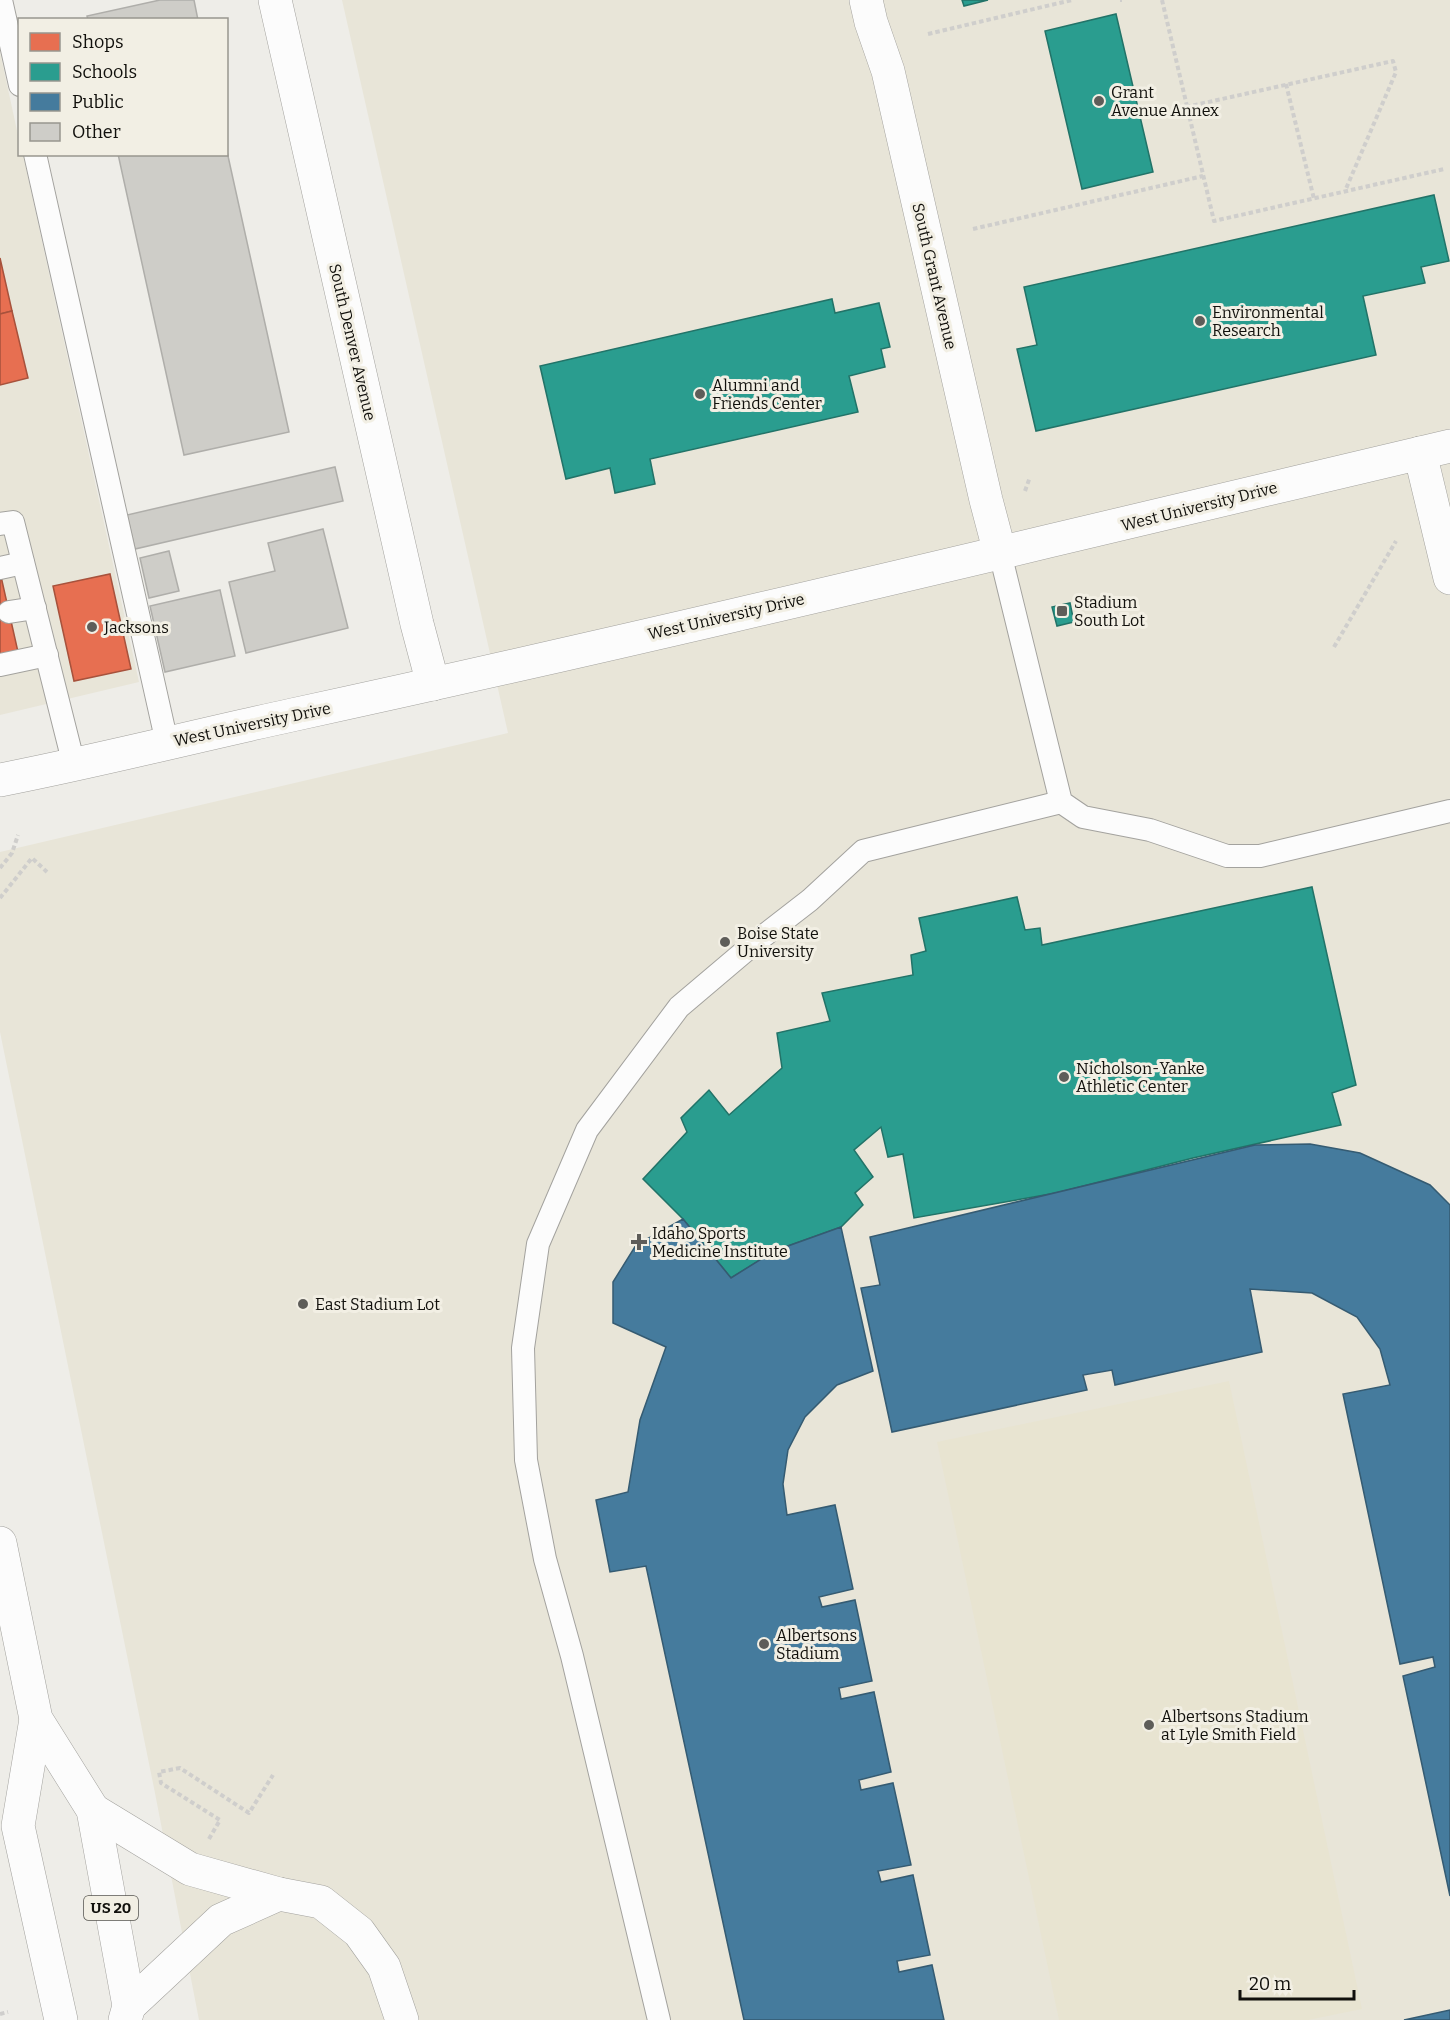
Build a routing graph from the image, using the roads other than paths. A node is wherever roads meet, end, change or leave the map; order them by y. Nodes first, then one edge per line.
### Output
1 (1, 0) edge
2 (275, 0) edge
3 (866, 0) edge
4 (18, 76) edge
5 (35, 156) edge
6 (1435, 449) edge
7 (0, 524) edge
8 (1000, 553) junction
9 (23, 563) junction
10 (0, 568) edge
11 (1450, 578) edge
12 (35, 608) junction
13 (9, 612) dead end
14 (47, 655) junction
15 (0, 665) edge
16 (433, 684) junction
17 (167, 742) junction
18 (74, 765) junction
19 (0, 780) edge
20 (1061, 802) junction
21 (1450, 811) edge
22 (0, 1543) edge
23 (36, 1719) junction
24 (93, 1810) junction
25 (279, 1894) junction
26 (127, 2013) edge
27 (61, 2020) edge
28 (402, 2020) edge
29 (658, 2020) edge

1 - 4 lane
2 - 16 street, South Denver Avenue
3 - 8 street, South Grant Avenue
5 - 17 lane
6 - 8 street, West University Drive
6 - 11 street
7 - 9 lane
8 - 16 street, West University Drive
8 - 20 lane
9 - 10 lane
9 - 12 lane
12 - 13 lane
12 - 14 lane
14 - 15 lane
14 - 18 lane
16 - 17 street, West University Drive
17 - 18 street, West University Drive
18 - 19 street, West University Drive
20 - 21 lane
20 - 29 lane
22 - 23 street, US 20
23 - 24 street, US 20
23 - 27 street
24 - 25 street
24 - 26 street, US 20
25 - 26 street
25 - 28 street

